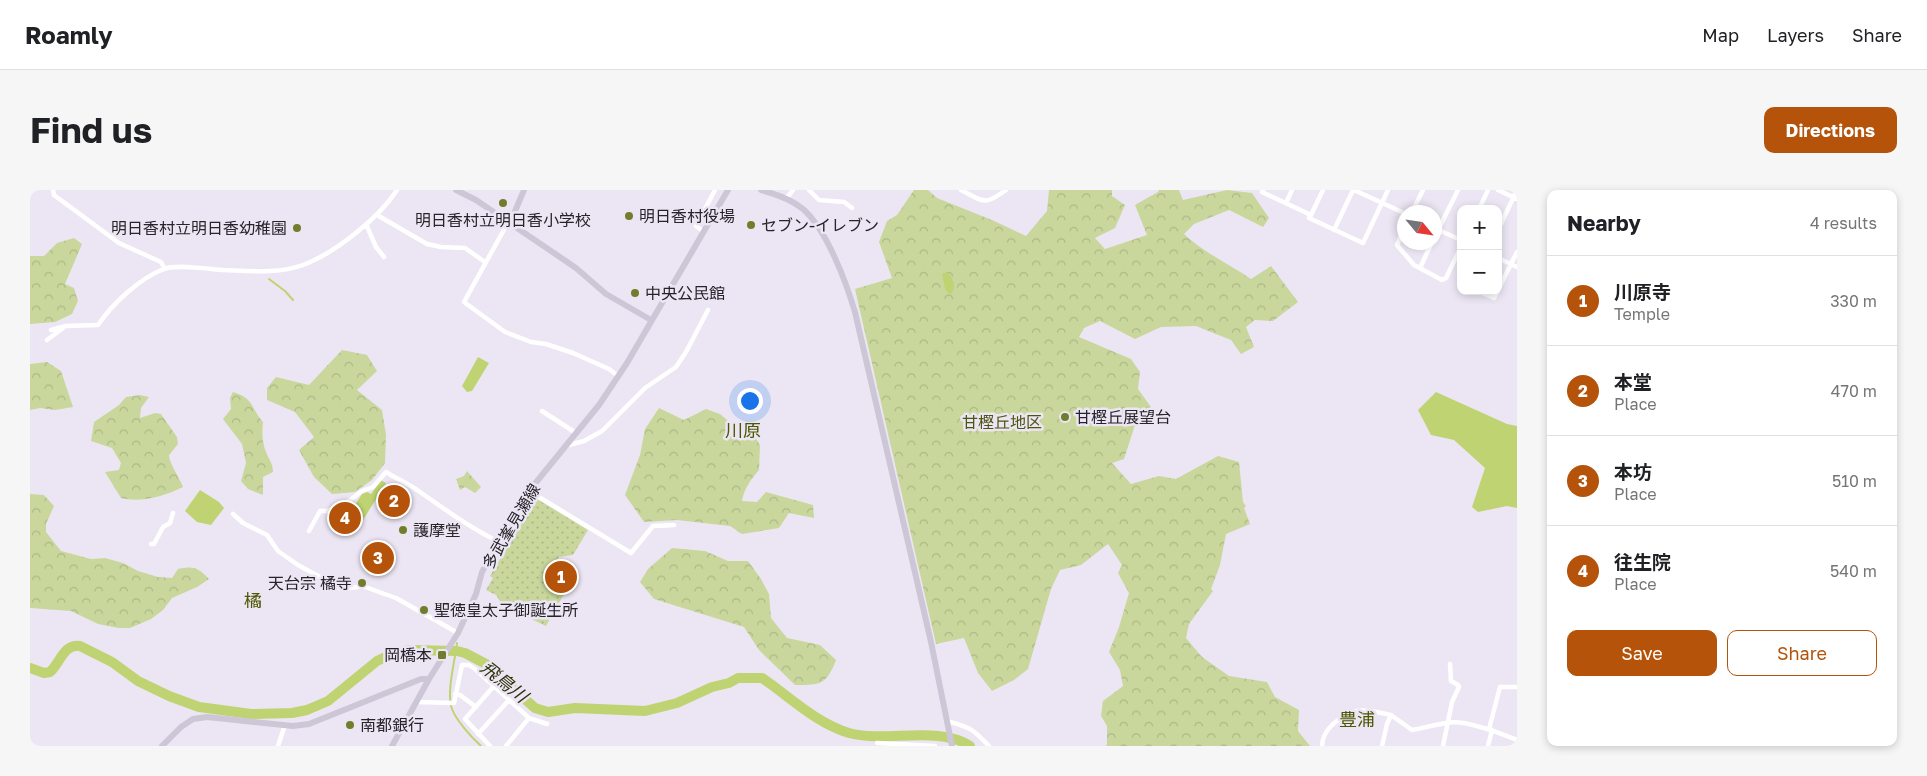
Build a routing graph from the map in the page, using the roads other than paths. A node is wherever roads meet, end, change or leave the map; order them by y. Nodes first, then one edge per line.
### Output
1 (53, 190) edge
2 (397, 190) edge
3 (456, 190) edge
4 (524, 190) edge
5 (715, 190) edge
6 (728, 190) edge
7 (761, 190) edge
8 (793, 190) edge
9 (809, 190) edge
10 (961, 190) edge
11 (1006, 190) edge
12 (1263, 190) edge
13 (1292, 190) edge
14 (1323, 190) edge
15 (1354, 190) edge
16 (1388, 190) edge
17 (1423, 190) edge
18 (1458, 190) edge
19 (1488, 190) edge
20 (1498, 190) edge
21 (1517, 190) edge
22 (1515, 198) edge
23 (786, 199) junction
24 (1382, 203) junction
25 (1286, 204) junction
26 (1416, 205) edge
27 (1481, 205) edge
28 (852, 208) dead end
29 (1397, 210) edge
30 (377, 215) junction
31 (1311, 215) junction
32 (1442, 219) edge
33 (1502, 222) edge
34 (510, 223) junction
35 (366, 224) junction
36 (1334, 230) junction
37 (1442, 230) edge
38 (704, 232) junction
39 (1457, 238) edge
40 (1402, 250) edge
41 (1428, 250) edge
42 (1460, 250) edge
43 (1517, 252) edge
44 (384, 258) dead end
45 (1502, 260) edge
46 (485, 262) junction
47 (1511, 264) junction
48 (1517, 267) edge
49 (165, 268) junction
50 (1420, 268) junction
51 (1502, 283) edge
52 (708, 310) dead end
53 (651, 320) junction
54 (66, 326) junction
55 (52, 330) dead end
56 (47, 340) dead end
57 (618, 376) junction
58 (542, 412) dead end
59 (576, 433) junction
60 (566, 446) junction
61 (529, 491) junction
62 (173, 513) dead end
63 (233, 514) dead end
64 (674, 525) dead end
65 (309, 531) dead end
66 (499, 542) junction
67 (151, 544) dead end
68 (458, 633) junction
69 (1450, 664) dead end
70 (429, 679) junction
71 (494, 686) junction
72 (1517, 687) edge
73 (455, 694) junction
74 (509, 700) junction
75 (416, 702) junction
76 (476, 707) junction
77 (1391, 716) junction
78 (529, 718) junction
79 (1447, 722) junction
80 (546, 724) dead end
81 (948, 724) junction
82 (286, 725) junction
83 (1490, 730) junction
84 (478, 734) junction
85 (1517, 740) edge
86 (877, 743) dead end
87 (162, 746) edge
88 (278, 746) edge
89 (392, 746) edge
90 (490, 746) edge
91 (506, 746) edge
92 (935, 746) edge
93 (952, 746) edge
94 (989, 746) edge
95 (1322, 746) edge
96 (1382, 746) edge
97 (1443, 746) edge
98 (1488, 746) edge

1 - 49 street
2 - 30 street
3 - 34 street
4 - 34 street
5 - 38 street
6 - 38 street, 多武峯見瀬線
7 - 23 street
8 - 23 street
9 - 28 street
10 - 11 street
12 - 25 street
13 - 25 street
14 - 31 street
15 - 24 street
15 - 36 street
16 - 24 street
17 - 26 street
18 - 32 street
19 - 27 street
20 - 22 street
21 - 22 street
22 - 33 street
23 - 81 street
24 - 29 street
24 - 36 street
25 - 31 street
30 - 35 street
30 - 46 street
31 - 36 street
34 - 46 street
34 - 53 street
35 - 44 street
35 - 49 street
37 - 39 street
38 - 53 street, 多武峯見瀬線
40 - 50 street
41 - 50 street
42 - 50 street
43 - 47 street
45 - 47 street
46 - 57 street
47 - 48 street
47 - 51 street
49 - 54 street
52 - 60 street
53 - 57 street, 多武峯見瀬線
54 - 55 street
54 - 56 street
57 - 59 street, 多武峯見瀬線
58 - 59 street
59 - 60 street, 多武峯見瀬線
60 - 61 street, 多武峯見瀬線
61 - 64 street
61 - 66 street, 多武峯見瀬線
62 - 67 street
63 - 68 street
65 - 66 street
66 - 68 street, 多武峯見瀬線
68 - 70 street, 多武峯見瀬線
69 - 79 street
70 - 75 street, 多武峯見瀬線
70 - 82 street
71 - 73 street
71 - 74 street
71 - 76 street
72 - 83 street
73 - 75 street
73 - 76 street
74 - 78 street
74 - 84 street
75 - 89 street, 多武峯見瀬線
76 - 84 street
77 - 79 street
77 - 95 street
77 - 96 street
78 - 80 street
78 - 91 street
79 - 83 street
79 - 97 street
81 - 93 street
81 - 94 street
82 - 87 street
82 - 88 street
83 - 85 street
83 - 98 street
84 - 90 street
86 - 92 street

